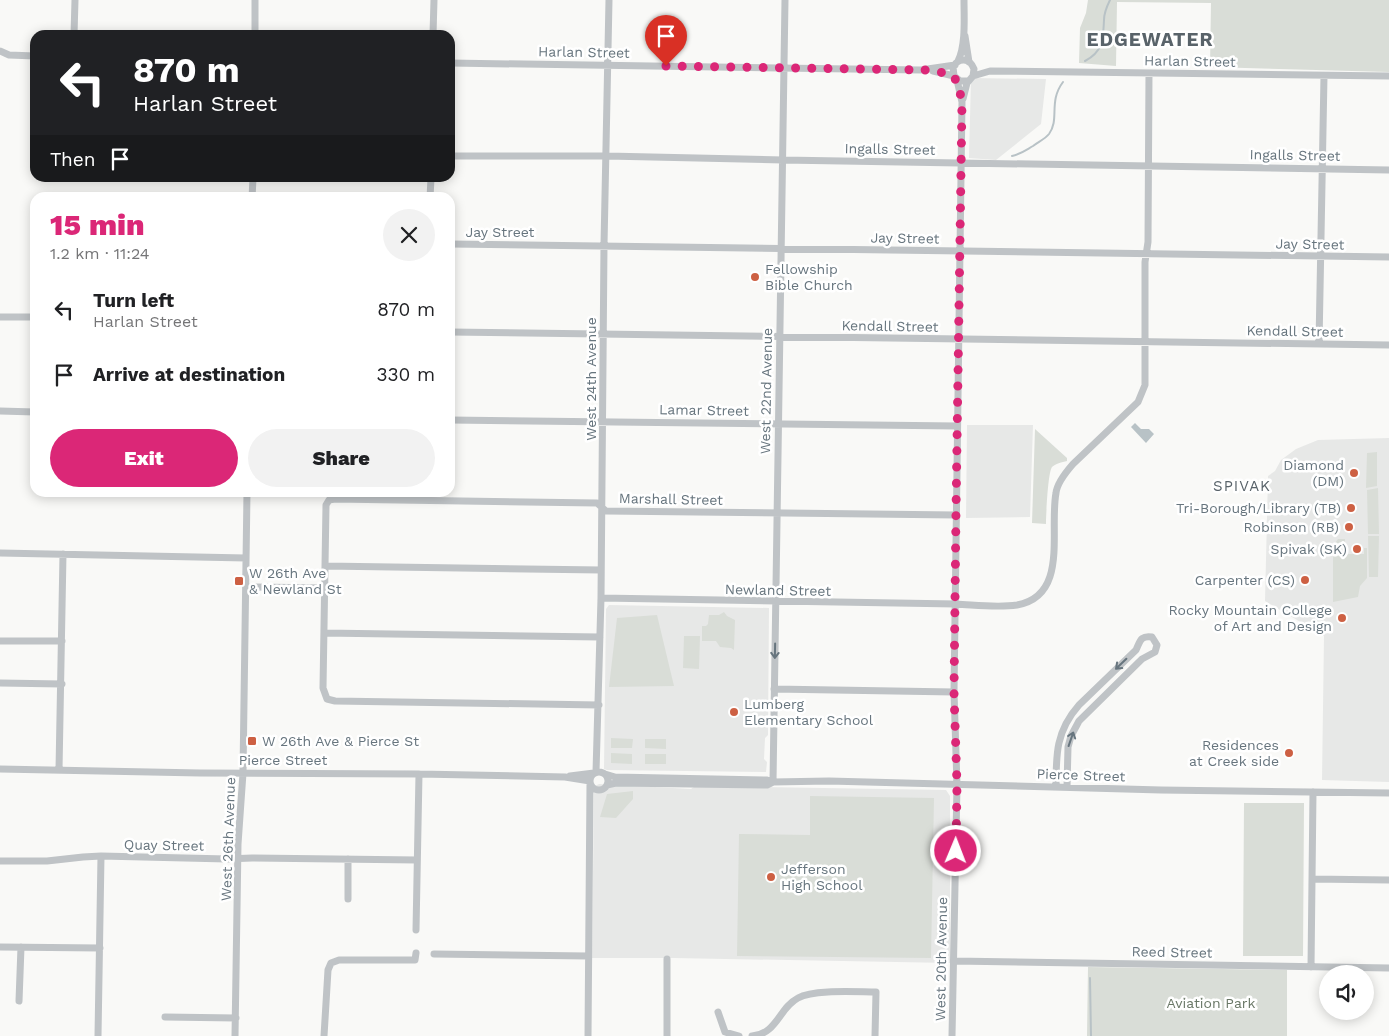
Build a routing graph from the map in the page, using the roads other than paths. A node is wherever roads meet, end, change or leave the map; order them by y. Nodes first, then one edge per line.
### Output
1 (75, 0) edge
2 (255, 0) edge
3 (434, 0) edge
4 (609, 0) edge
5 (785, 0) edge
6 (964, 0) edge
7 (74, 30) edge
8 (255, 30) edge
9 (433, 30) edge
10 (964, 31) junction
11 (0, 51) edge
12 (30, 56) edge
13 (455, 63) edge
14 (956, 63) junction
15 (971, 63) junction
16 (608, 65) junction
17 (784, 68) junction
18 (928, 70) junction
19 (990, 71) junction
20 (1149, 73) junction
21 (1324, 76) junction
22 (1389, 76) edge
23 (955, 78) junction
24 (971, 78) junction
25 (962, 102) junction
26 (455, 156) edge
27 (607, 156) junction
28 (783, 160) junction
29 (961, 163) junction
30 (1147, 166) junction
31 (1322, 168) junction
32 (1389, 170) edge
33 (455, 244) edge
34 (604, 245) junction
35 (782, 249) junction
36 (960, 251) junction
37 (1146, 254) junction
38 (1321, 257) junction
39 (1389, 257) edge
40 (0, 317) edge
41 (30, 318) edge
42 (455, 332) edge
43 (604, 333) junction
44 (780, 336) junction
45 (958, 340) junction
46 (1145, 342) junction
47 (1319, 344) junction
48 (1389, 345) edge
49 (0, 412) edge
50 (30, 412) edge
51 (455, 420) edge
52 (603, 421) junction
53 (777, 424) junction
54 (957, 426) junction
55 (247, 497) edge
56 (395, 497) edge
57 (450, 497) edge
58 (602, 508) junction
59 (776, 513) junction
60 (956, 515) junction
61 (0, 553) edge
62 (63, 554) junction
63 (246, 558) junction
64 (325, 566) junction
65 (600, 570) junction
66 (246, 587) junction
67 (325, 588) junction
68 (601, 598) junction
69 (776, 602) junction
70 (956, 604) junction
71 (324, 634) junction
72 (600, 637) junction
73 (0, 641) edge
74 (62, 641) junction
75 (0, 683) edge
76 (62, 684) junction
77 (774, 690) junction
78 (954, 692) junction
79 (598, 705) junction
80 (0, 770) edge
81 (59, 770) junction
82 (243, 772) junction
83 (599, 773) junction
84 (418, 774) junction
85 (565, 777) junction
86 (773, 782) junction
87 (590, 783) junction
88 (607, 785) junction
89 (957, 785) junction
90 (1056, 787) junction
91 (1067, 787) junction
92 (600, 790) junction
93 (1313, 792) junction
94 (1389, 792) edge
95 (591, 807) junction
96 (101, 856) junction
97 (238, 859) junction
98 (348, 859) junction
99 (417, 860) junction
100 (0, 861) edge
101 (1312, 879) junction
102 (1389, 880) edge
103 (348, 899) dead end
104 (416, 930) dead end
105 (0, 947) edge
106 (21, 947) junction
107 (100, 948) junction
108 (434, 954) dead end
109 (588, 956) junction
110 (415, 957) dead end
111 (668, 958) dead end
112 (954, 961) junction
113 (1311, 966) junction
114 (1389, 968) edge
115 (19, 1001) dead end
116 (718, 1012) dead end
117 (165, 1017) dead end
118 (236, 1018) junction
119 (98, 1036) edge
120 (235, 1036) edge
121 (324, 1036) edge
122 (588, 1036) edge
123 (667, 1036) edge
124 (739, 1036) edge
125 (752, 1036) edge
126 (875, 1036) edge
127 (952, 1036) edge

1 - 7 street
2 - 8 street
3 - 9 street
4 - 16 street, West 24th Avenue
5 - 17 street, West 22nd Avenue
6 - 10 street
10 - 14 street
10 - 15 street
11 - 12 street
13 - 16 street, Harlan Street
14 - 15 street
14 - 18 street, Harlan Street
14 - 23 street
15 - 19 street, Harlan Street
15 - 24 street
16 - 17 street, Harlan Street
16 - 27 street, West 24th Avenue
17 - 18 street, Harlan Street
17 - 28 street, West 22nd Avenue
18 - 23 street, Harlan Street
19 - 20 street, Harlan Street
19 - 24 street, Harlan Street
20 - 21 street, Harlan Street
20 - 30 street
21 - 22 street, Harlan Street
21 - 31 street
23 - 24 street
23 - 25 street, West 20th Avenue
24 - 25 street, West 20th Avenue
25 - 29 street, West 20th Avenue
26 - 27 street, Ingalls Street
27 - 28 street, Ingalls Street
27 - 34 street, West 24th Avenue
28 - 29 street, Ingalls Street
28 - 35 street, West 22nd Avenue
29 - 30 street, Ingalls Street
29 - 36 street, West 20th Avenue
30 - 31 street, Ingalls Street
30 - 37 street
31 - 32 street, Ingalls Street
31 - 38 street
33 - 34 street, Jay Street
34 - 35 street, Jay Street
34 - 43 street, West 24th Avenue
35 - 36 street, Jay Street
35 - 44 street, West 22nd Avenue
36 - 37 street, Jay Street
36 - 45 street, West 20th Avenue
37 - 38 street, Jay Street
37 - 46 street
38 - 39 street, Jay Street
38 - 47 street
40 - 41 street
42 - 43 street, Kendall Street
43 - 44 street, Kendall Street
43 - 52 street, West 24th Avenue
44 - 45 street, Kendall Street
44 - 53 street, West 22nd Avenue
45 - 46 street, Kendall Street
45 - 54 street, West 20th Avenue
46 - 47 street, Kendall Street
46 - 70 street, Newland Street
47 - 48 street, Kendall Street
49 - 50 street
51 - 52 street, Lamar Street
52 - 53 street, Lamar Street
52 - 58 street, West 24th Avenue
53 - 54 street, Lamar Street
53 - 59 street, West 22nd Avenue
54 - 60 street, West 20th Avenue
55 - 63 street, West 26th Avenue
56 - 64 street, Marshall Street
57 - 58 street, Marshall Street
58 - 59 street, Marshall Street
58 - 65 street, West 24th Avenue
59 - 60 street, Marshall Street
59 - 69 street, West 22nd Avenue
60 - 70 street, West 20th Avenue
61 - 62 street
62 - 63 street
62 - 74 street
63 - 66 street, West 26th Avenue
64 - 65 street
64 - 67 street
65 - 68 street, West 24th Avenue
66 - 67 street
66 - 82 street, West 26th Avenue
67 - 71 street
68 - 69 street, Newland Street
68 - 72 street, West 24th Avenue
69 - 70 street, Newland Street
69 -> 77 street, West 22nd Avenue
70 - 78 street, West 20th Avenue
71 - 72 street
71 - 79 street
72 - 79 street, West 24th Avenue
73 - 74 street
74 - 76 street
75 - 76 street
76 - 81 street
77 - 78 street
77 - 86 street, West 22nd Avenue
78 - 89 street, West 20th Avenue
79 - 83 street, West 24th Avenue
80 - 81 street, Pierce Street
81 - 82 street, Pierce Street
82 - 84 street, Pierce Street
82 - 97 street, West 26th Avenue
83 - 85 street, Pierce Street
83 - 86 street, Pierce Street
83 - 87 street
83 - 88 street
84 - 85 street, Pierce Street
84 - 99 street
85 - 87 street, Pierce Street
86 - 88 street, Pierce Street
86 - 89 street, Pierce Street
87 - 92 street
87 - 95 street
88 - 92 street
89 - 90 street, Pierce Street
89 - 112 street, West 20th Avenue
90 - 91 street, Pierce Street
91 -> 90 street
91 - 93 street, Pierce Street
92 - 95 street
93 - 94 street, Pierce Street
93 - 101 street
95 - 109 street
96 - 97 street, Quay Street
96 - 100 street, Quay Street
96 - 107 street
97 - 98 street, Quay Street
97 - 118 street, West 26th Avenue
98 - 99 street, Quay Street
98 - 103 street
99 - 104 street
101 - 102 street
101 - 113 street
105 - 106 street
106 - 107 street
106 - 115 street
107 - 119 street
108 - 109 street
109 - 122 street
110 - 121 street
111 - 123 street
112 - 113 street, Reed Street
112 - 127 street, West 20th Avenue
113 - 114 street, Reed Street
116 - 124 street
117 - 118 street
118 - 120 street, West 26th Avenue
125 - 126 street

